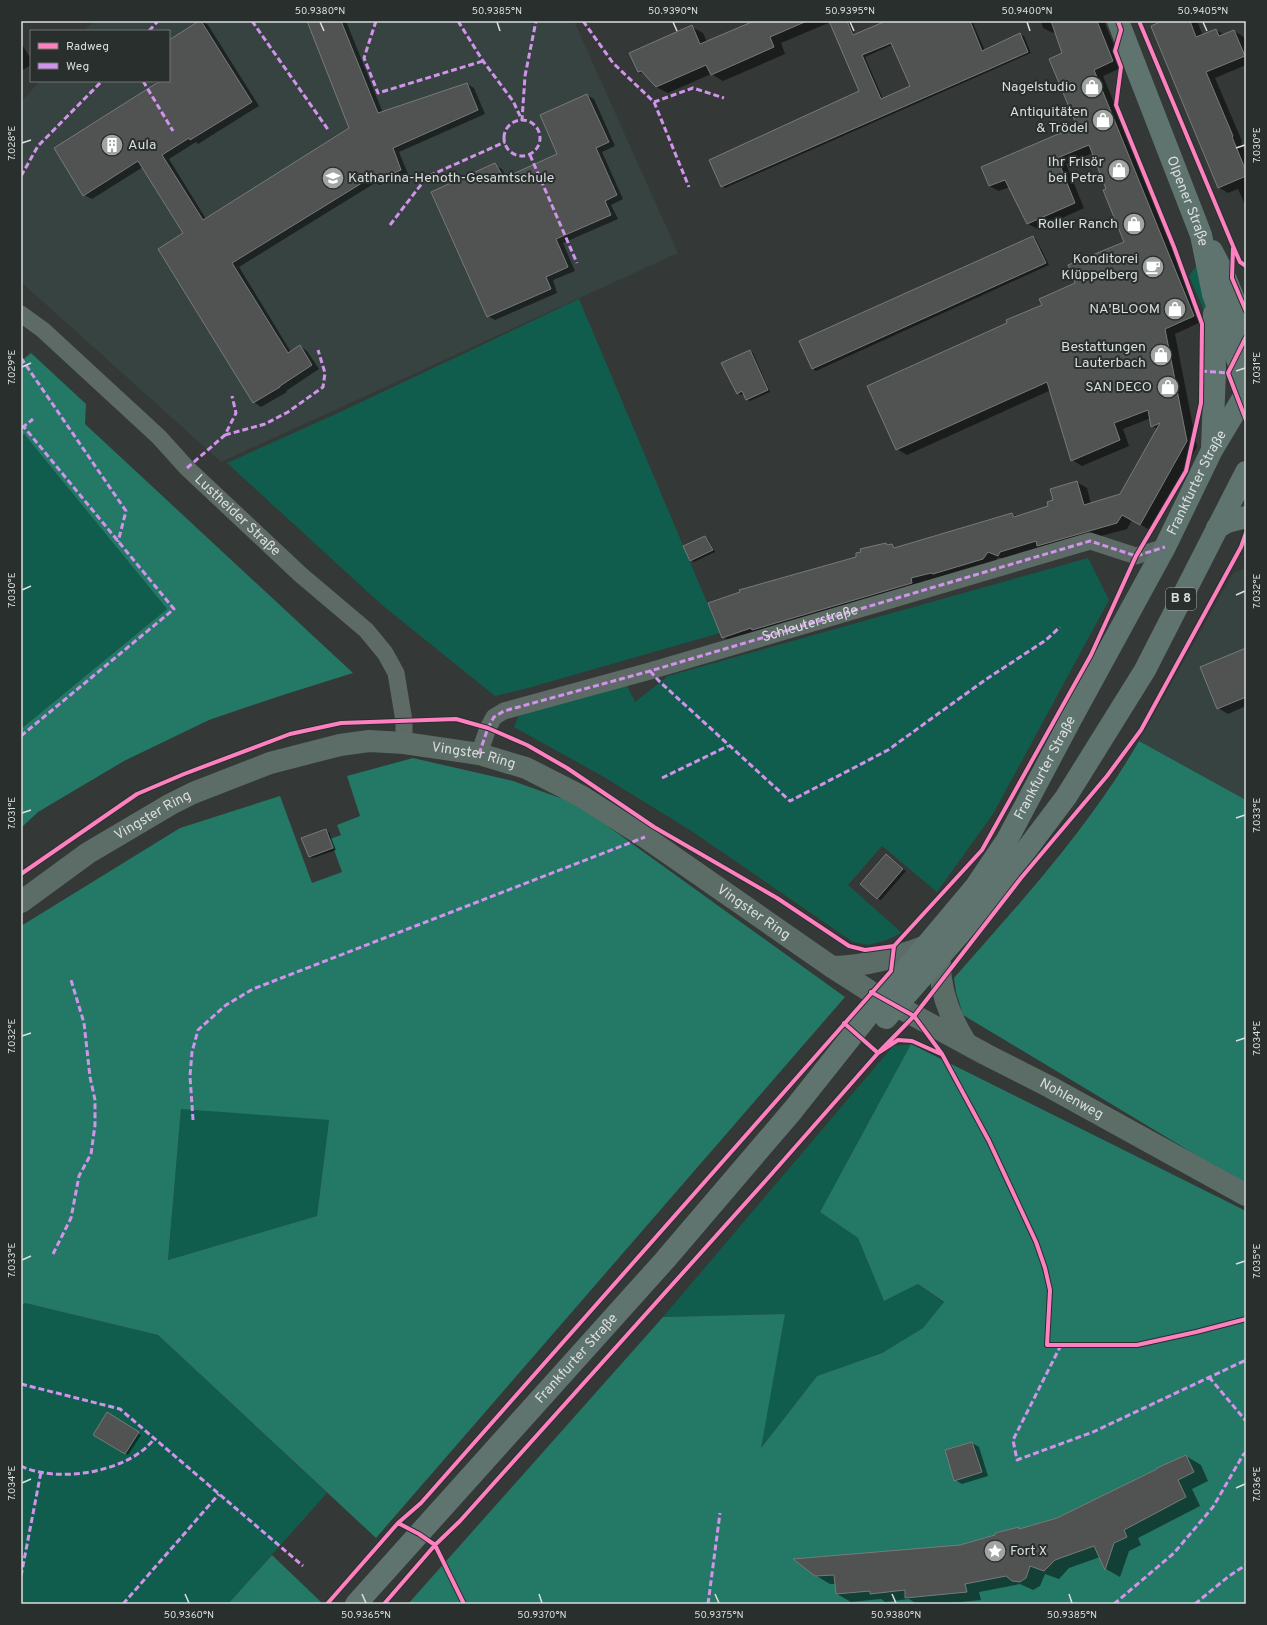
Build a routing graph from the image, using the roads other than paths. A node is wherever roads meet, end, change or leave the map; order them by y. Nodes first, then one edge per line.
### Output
1 (1118, 21) edge
2 (1201, 235) junction
3 (1223, 272) junction
4 (1246, 283) edge
5 (1213, 294) junction
6 (21, 314) edge
7 (1246, 329) edge
8 (1246, 384) edge
9 (1246, 393) edge
10 (1212, 450) junction
11 (1246, 472) edge
12 (1246, 517) edge
13 (1217, 528) junction
14 (1165, 547) junction
15 (404, 743) junction
16 (479, 754) junction
17 (21, 902) edge
18 (933, 951) junction
19 (832, 967) junction
20 (889, 1002) junction
21 (966, 1043) junction
22 (1246, 1195) edge
23 (356, 1604) edge

1 - 2 main road, Olpener Straße
2 - 3 main road
2 - 5 main road, Olpener Straße
3 - 4 main road
3 - 7 main road
5 - 8 main road, Olpener Straße
5 - 10 main road
6 - 15 street, Lustheider Straße
9 - 10 main road, Frankfurter Straße / B 8
10 - 14 main road, Frankfurter Straße / B 8
11 - 13 main road, Frankfurter Straße / B 8
12 - 13 main road
13 - 18 main road, Frankfurter Straße / B 8
14 - 16 street, Schleuterstraße
14 - 18 main road, Frankfurter Straße / B 8
15 - 16 main road, Vingster Ring
15 - 17 main road, Vingster Ring
16 - 19 main road, Vingster Ring
18 - 19 main road
18 - 20 main road, Frankfurter Straße / B 8
18 - 21 main road
19 - 20 main road, Vingster Ring
20 - 21 main road, Nohlenweg
20 - 23 main road, Frankfurter Straße / B 8
21 - 22 main road, Nohlenweg

